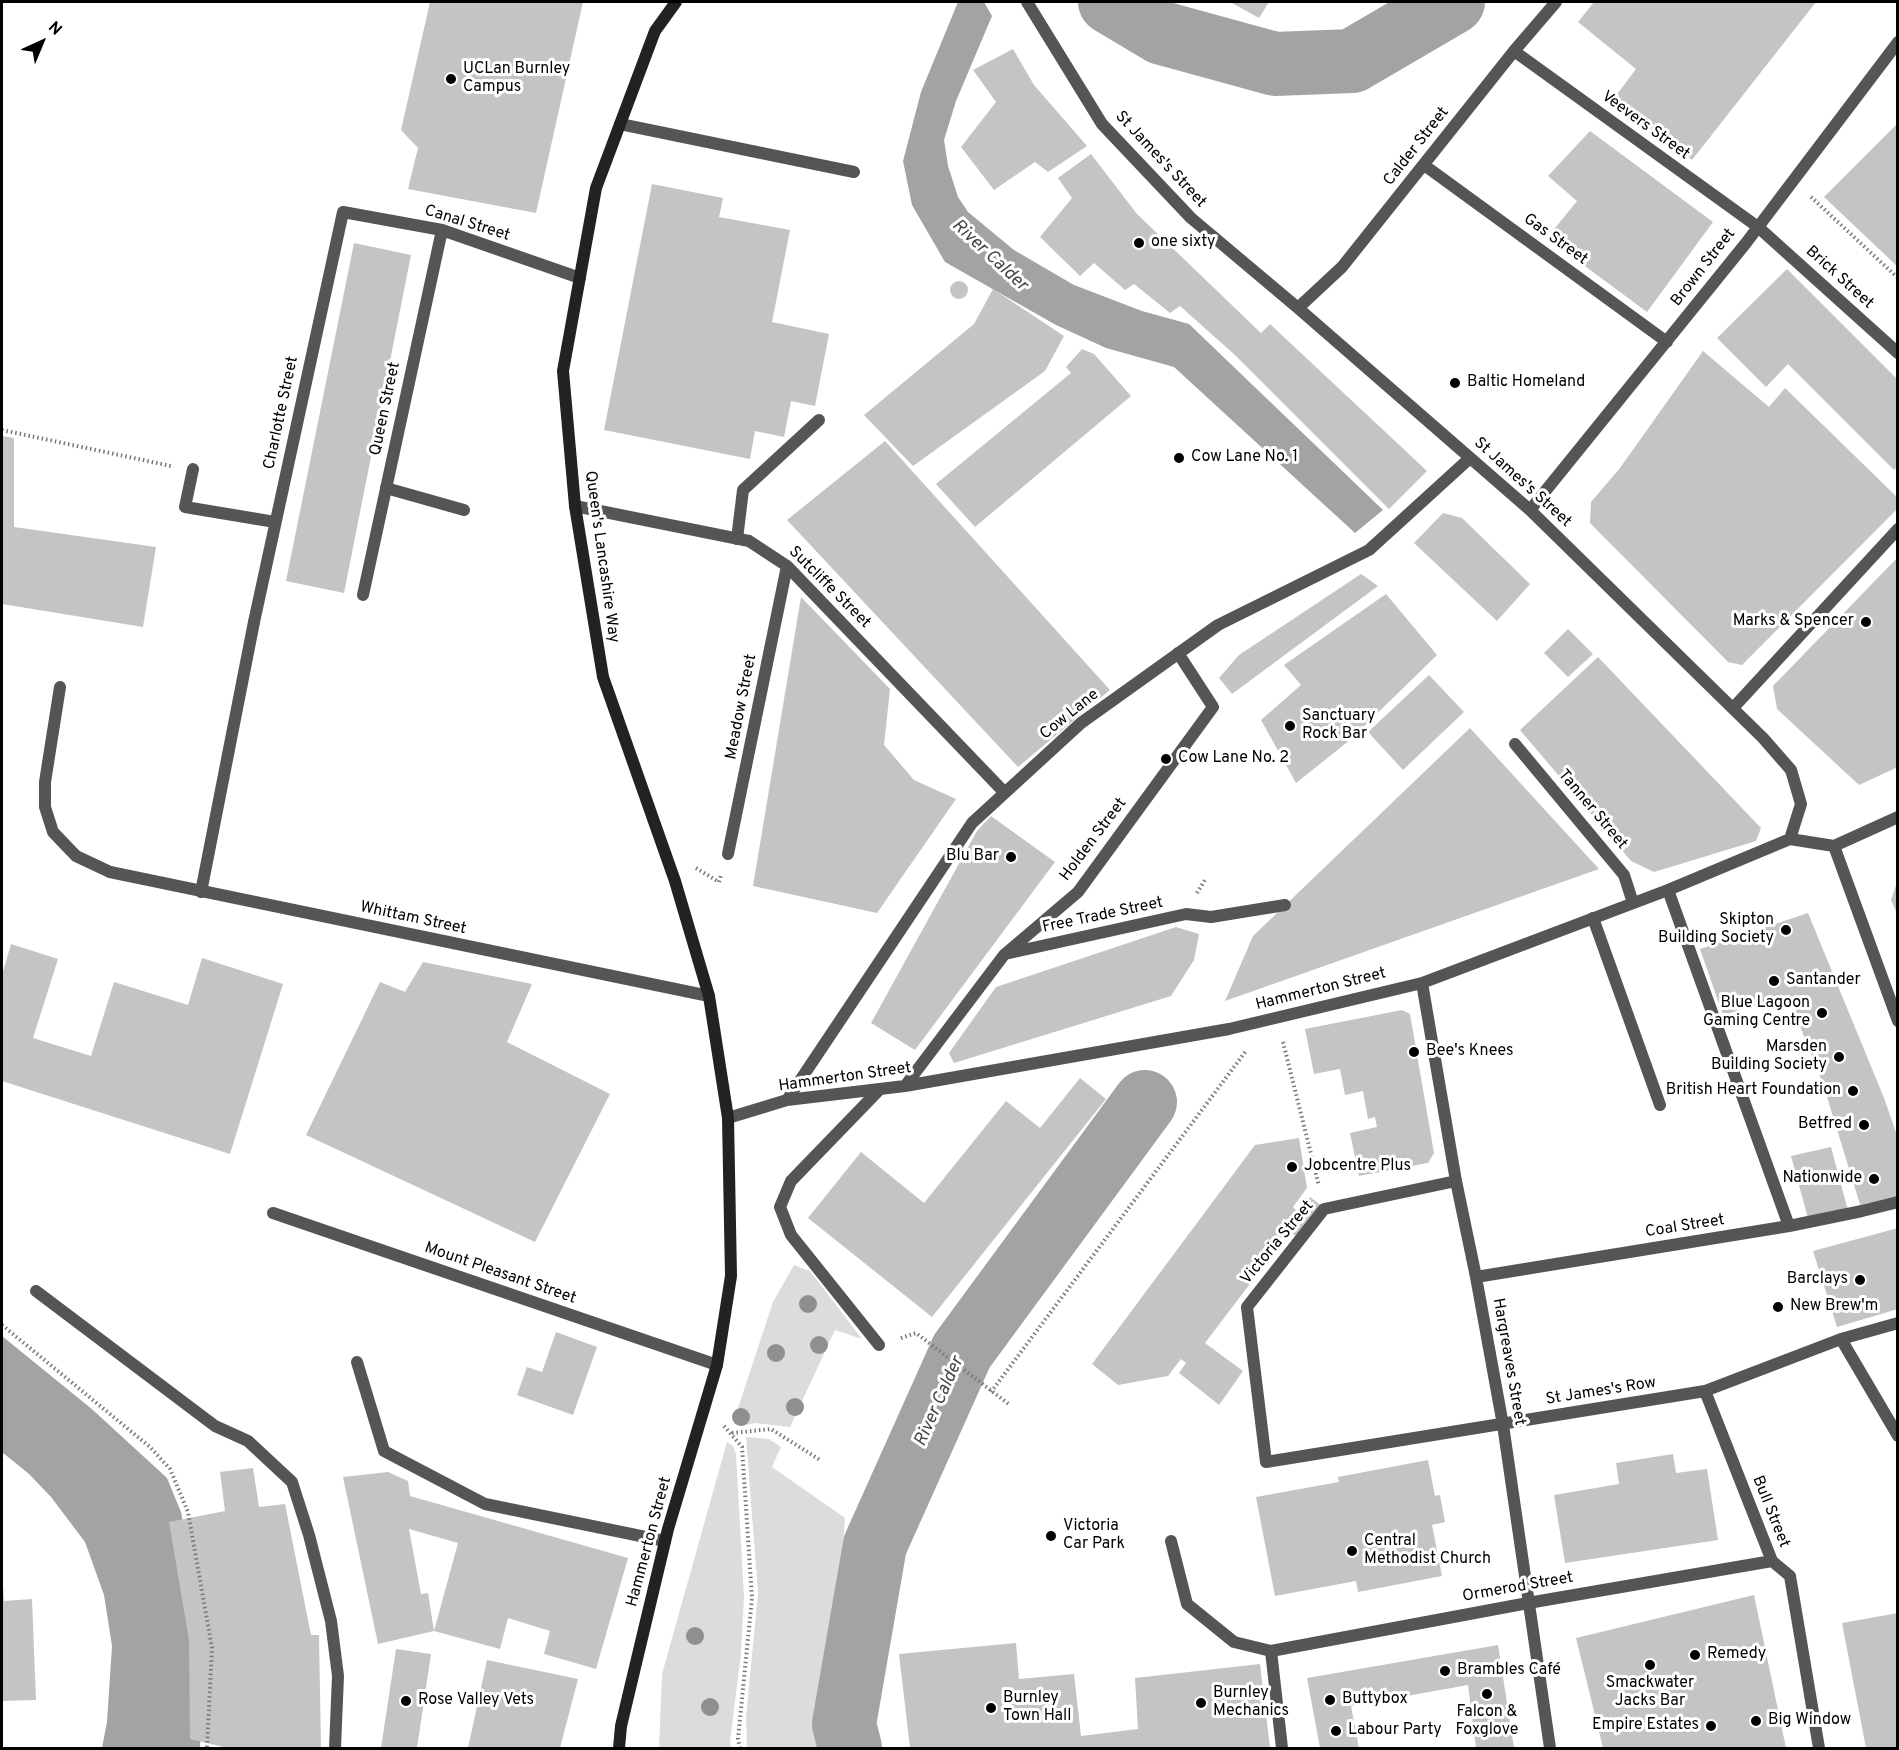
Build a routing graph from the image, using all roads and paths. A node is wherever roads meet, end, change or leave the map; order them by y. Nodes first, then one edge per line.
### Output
1 (676, 2) edge
2 (1027, 2) edge
3 (1556, 2) edge
4 (1898, 42) edge
5 (1514, 51) junction
6 (620, 124) junction
7 (1424, 165) junction
8 (854, 172) dead end
9 (1793, 180) junction
10 (343, 212) joint
11 (1758, 227) junction
12 (442, 230) junction
13 (580, 278) junction
14 (1898, 278) edge
15 (1298, 308) junction
16 (1667, 342) junction
17 (1898, 353) edge
18 (819, 420) dead end
19 (2, 430) edge
20 (1470, 458) junction
21 (158, 465) dead end
22 (193, 469) dead end
23 (386, 488) junction
24 (575, 506) junction
25 (464, 510) dead end
26 (1530, 510) junction
27 (275, 522) junction
28 (1898, 529) edge
29 (737, 539) junction
30 (787, 566) junction
31 (363, 595) dead end
32 (1178, 653) junction
33 (60, 687) dead end
34 (1734, 707) junction
35 (1515, 744) dead end
36 (1005, 793) junction
37 (1898, 817) edge
38 (1790, 839) junction
39 (1834, 846) junction
40 (663, 847) junction
41 (728, 854) joint
42 (1668, 890) junction
43 (201, 892) junction
44 (1633, 903) junction
45 (1285, 905) dead end
46 (1593, 918) junction
47 (1004, 955) junction
48 (1422, 983) junction
49 (709, 996) junction
50 (1273, 1019) junction
51 (1898, 1021) edge
52 (905, 1086) junction
53 (880, 1089) junction
54 (787, 1100) junction
55 (1660, 1106) dead end
56 (728, 1118) junction
57 (1455, 1181) junction
58 (1898, 1202) edge
59 (1324, 1209) junction
60 (273, 1213) dead end
61 (1789, 1226) junction
62 (1476, 1277) junction
63 (36, 1291) dead end
64 (1898, 1323) edge
65 (2, 1325) edge
66 (916, 1333) dead end
67 (1841, 1339) junction
68 (879, 1345) dead end
69 (357, 1362) dead end
70 (717, 1365) junction
71 (1705, 1391) junction
72 (992, 1392) junction
73 (1010, 1405) dead end
74 (702, 1416) junction
75 (1503, 1425) junction
76 (731, 1433) junction
77 (1898, 1436) edge
78 (820, 1460) dead end
79 (1266, 1462) joint
80 (1171, 1540) dead end
81 (665, 1541) junction
82 (1772, 1561) junction
83 (1528, 1603) junction
84 (1271, 1651) junction
85 (207, 1749) edge
86 (335, 1749) edge
87 (619, 1749) edge
88 (740, 1749) edge
89 (1282, 1749) edge
90 (1550, 1749) edge
91 (1819, 1749) edge

1 - 6 main road, Queen's Lancashire Way
2 - 15 street, St James's Street
3 - 5 street, Calder Street
4 - 9 street, Brown Street
5 - 7 street, Calder Street
5 - 11 street, Veevers Street
6 - 8 street
6 - 13 main road, Queen's Lancashire Way
7 - 15 street, Calder Street
7 - 16 street, Gas Street
9 - 11 street, Brown Street
9 - 14 path
10 - 12 street, Canal Street
10 - 27 street, Charlotte Street
11 - 16 street, Brown Street
11 - 17 street, Brick Street
12 - 13 street, Canal Street
12 - 23 street, Queen Street
13 - 24 main road, Queen's Lancashire Way
15 - 20 street, St James's Street
16 - 26 street, Brown Street
18 - 29 street
19 - 21 path
20 - 26 street, St James's Street
20 - 32 street, Cow Lane
22 - 27 street
23 - 25 street
23 - 31 street, Queen Street
24 - 29 street, Sutcliffe Street
24 - 40 main road, Queen's Lancashire Way
26 - 34 street, St James's Street
27 - 43 street, Charlotte Street
28 - 34 street
29 - 30 street, Sutcliffe Street
30 - 36 street, Sutcliffe Street
30 - 41 street, Meadow Street
32 - 36 street, Cow Lane
32 - 47 street, Holden Street
33 - 43 street, Whittam Street
34 - 38 street, St James's Street
35 - 44 street, Tanner Street
36 - 54 street, Cow Lane
37 - 39 street
38 - 39 street
38 - 42 street, Hammerton Street
39 - 51 street
40 - 41 path
40 - 49 main road, Queen's Lancashire Way
42 - 44 street, Hammerton Street
42 - 61 street
43 - 49 street, Whittam Street
44 - 46 street, Hammerton Street
45 - 47 street, Free Trade Street
46 - 48 street, Hammerton Street
46 - 55 street
47 - 52 street, Holden Street
48 - 50 street, Hammerton Street
48 - 57 street, Hargreaves Street
49 - 56 main road, Queen's Lancashire Way
50 - 52 street, Hammerton Street
50 - 59 path
50 - 72 path
52 - 53 street, Hammerton Street
53 - 54 street, Hammerton Street
53 - 68 street
54 - 56 street, Hammerton Street
56 - 70 main road, Hammerton Street
57 - 59 street, Victoria Street
57 - 62 street, Hargreaves Street
58 - 61 street, Coal Street
59 - 79 street, Victoria Street
60 - 70 street, Mount Pleasant Street
61 - 62 street, Coal Street
62 - 75 street, Hargreaves Street
63 - 86 street
64 - 67 street, St James's Row
65 - 85 path
66 - 72 path
67 - 71 street, St James's Row
67 - 77 street
69 - 81 street
70 - 74 main road, Hammerton Street
71 - 75 street, St James's Row
71 - 82 street, Bull Street
72 - 73 path
74 - 76 path
74 - 81 main road, Hammerton Street
75 - 79 street, St James's Row
75 - 83 street, Hargreaves Street
76 - 78 path
76 - 88 path
80 - 84 street
81 - 87 main road, Hammerton Street
82 - 83 street, Ormerod Street
82 - 91 street, Bull Street
83 - 84 street, Ormerod Street
83 - 90 street, Hargreaves Street
84 - 89 street

